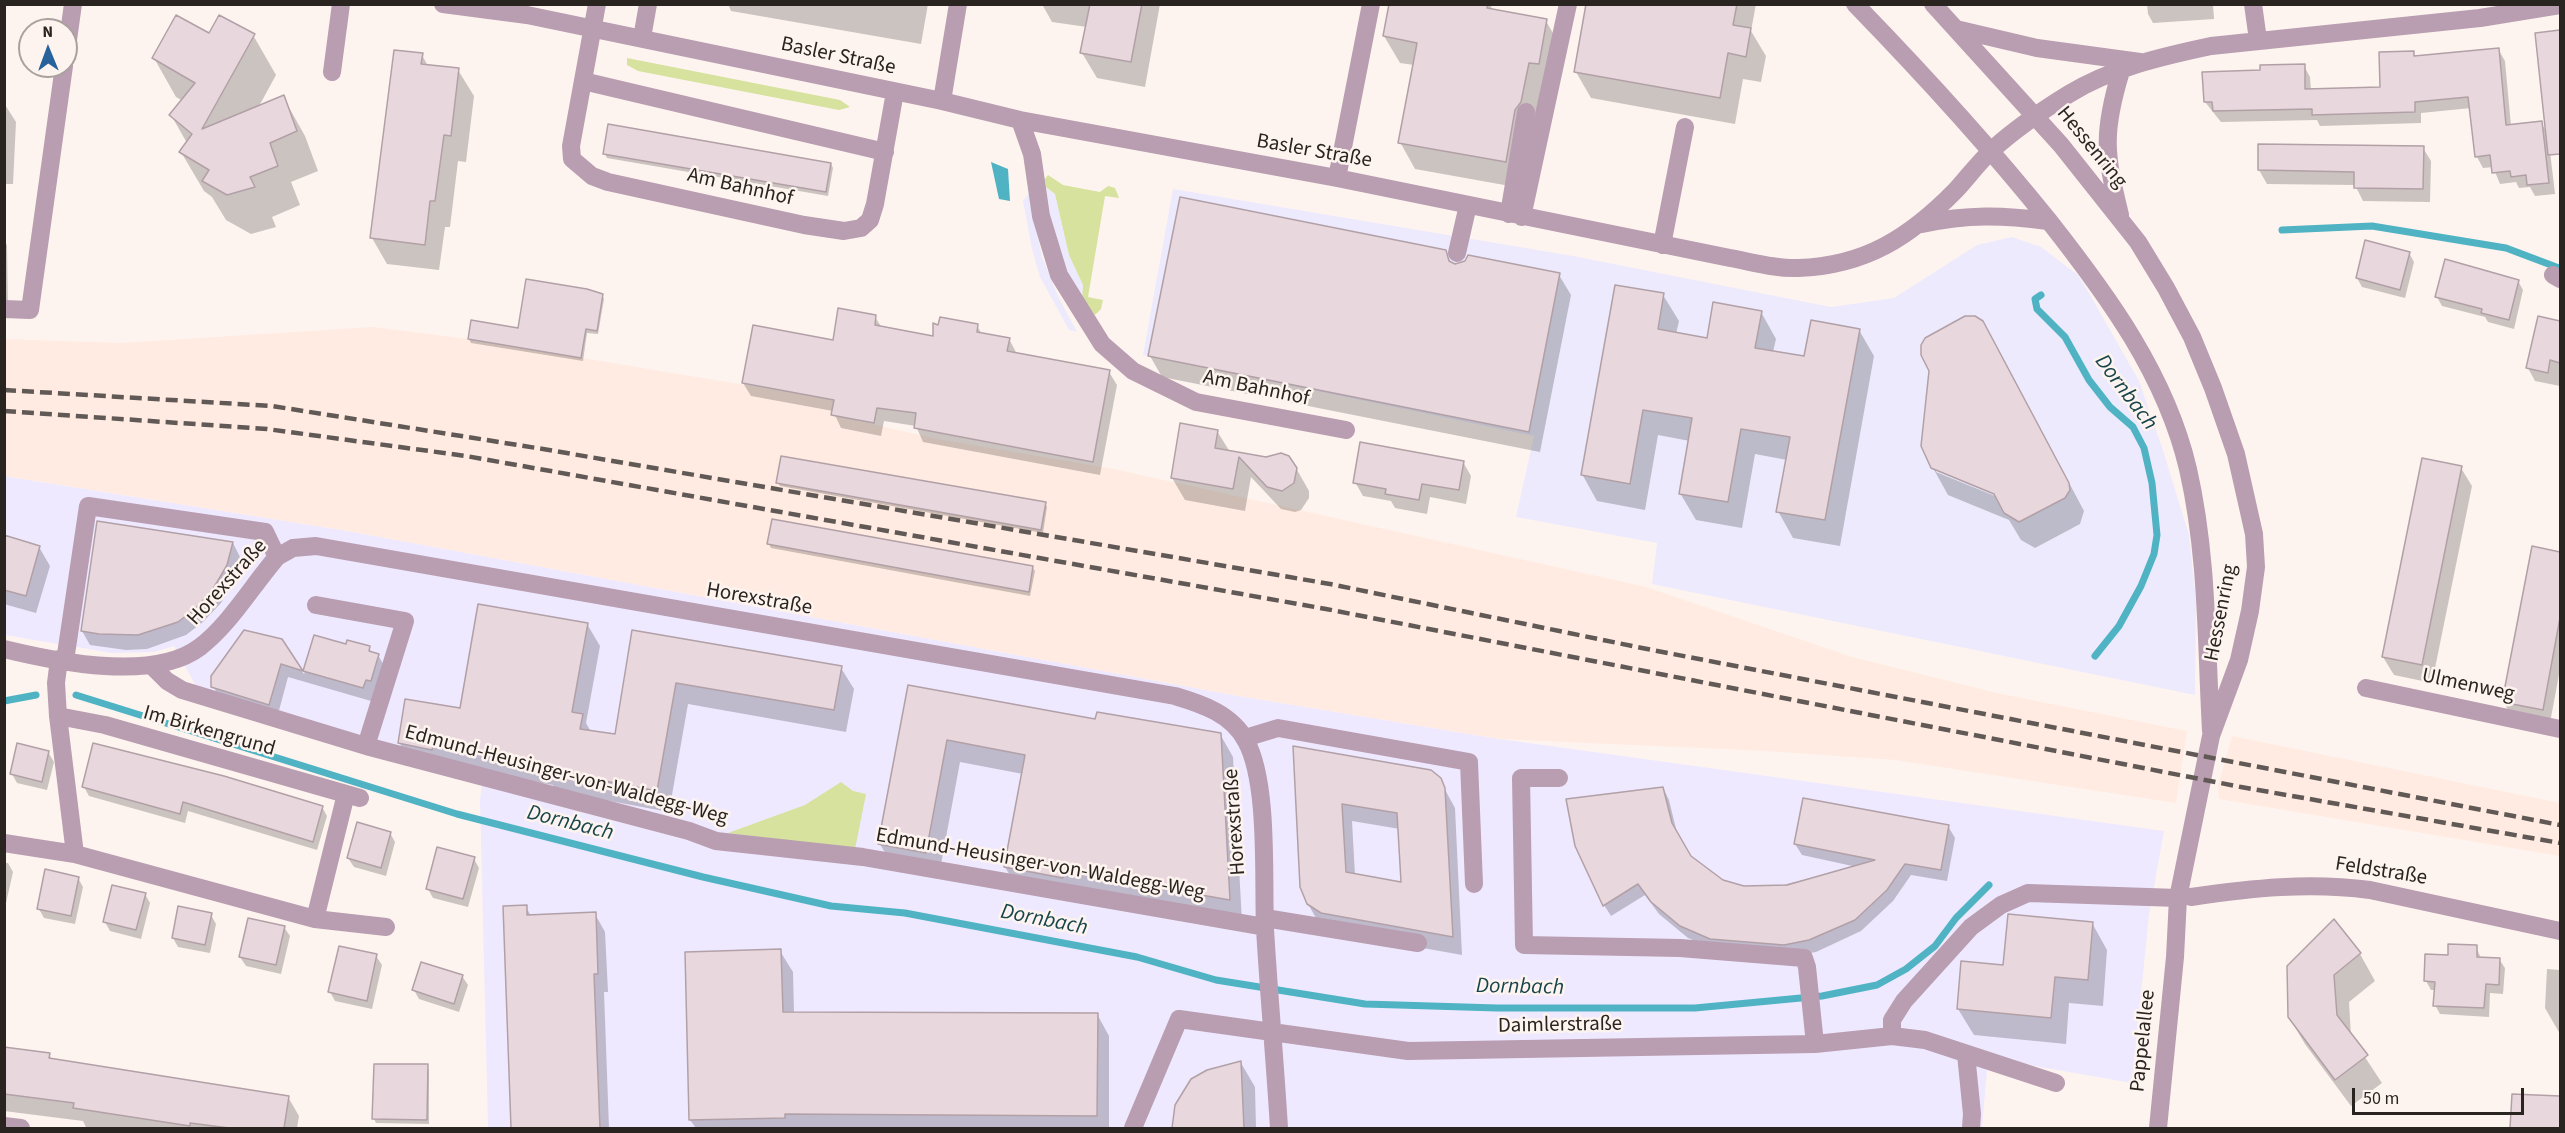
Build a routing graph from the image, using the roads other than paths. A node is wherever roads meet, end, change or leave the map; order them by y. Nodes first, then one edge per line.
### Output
1 (341, 4) edge
2 (443, 4) edge
3 (597, 4) edge
4 (648, 4) edge
5 (958, 4) edge
6 (1371, 4) edge
7 (1568, 4) edge
8 (1855, 4) edge
9 (1933, 4) edge
10 (2253, 4) edge
11 (2560, 5) edge
12 (591, 28) junction
13 (1956, 29) junction
14 (642, 38) junction
15 (2258, 40) junction
16 (2146, 63) junction
17 (2121, 71) junction
18 (332, 72) dead end
19 (62, 78) edge
20 (583, 81) junction
21 (893, 101) junction
22 (942, 101) junction
23 (1526, 112) dead end
24 (2036, 117) junction
25 (1020, 120) junction
26 (1685, 127) dead end
27 (1992, 150) junction
28 (885, 152) junction
29 (1337, 178) junction
30 (1468, 205) junction
31 (1515, 215) junction
32 (2121, 220) junction
33 (2048, 221) junction
34 (1922, 224) junction
35 (1662, 245) junction
36 (1457, 252) dead end
37 (4, 309) edge
38 (1346, 430) dead end
39 (277, 557) junction
40 (316, 604) dead end
41 (4, 649) edge
42 (62, 660) junction
43 (153, 667) junction
44 (2366, 688) dead end
45 (58, 716) junction
46 (2560, 729) edge
47 (2211, 736) junction
48 (1245, 738) junction
49 (366, 746) junction
50 (1559, 778) dead end
51 (4, 843) edge
52 (75, 854) junction
53 (1474, 884) dead end
54 (2185, 897) junction
55 (315, 919) junction
56 (1265, 923) junction
57 (387, 927) dead end
58 (2560, 931) edge
59 (1418, 943) dead end
60 (1274, 1033) junction
61 (1892, 1036) junction
62 (1815, 1044) junction
63 (1966, 1054) junction
64 (2056, 1083) dead end
65 (4, 1126) edge
66 (21, 1128) edge
67 (1133, 1128) edge
68 (1279, 1128) edge
69 (1971, 1128) edge
70 (2158, 1128) edge

1 - 18 street
2 - 12 street, Basler Straße
3 - 12 street
4 - 14 street
5 - 22 street
6 - 29 street
7 - 31 street
8 - 27 street, Hessenring
9 - 13 street, Hessenring
10 - 15 street
11 - 15 street, Basler Straße
12 - 14 street, Basler Straße
12 - 20 street
13 - 16 street
13 - 24 street, Hessenring
14 - 21 street, Basler Straße
15 - 16 street, Basler Straße
16 - 17 street, Basler Straße
17 - 24 street, Basler Straße
17 - 32 street
19 - 37 street
20 - 28 street
20 - 28 street, Am Bahnhof
21 - 22 street, Basler Straße
21 - 28 street, Am Bahnhof
22 - 25 street, Basler Straße
23 - 31 street
24 - 27 street, Basler Straße
24 - 32 street, Hessenring
25 - 29 street, Basler Straße
25 - 38 street, Am Bahnhof
26 - 35 street
27 - 33 street, Hessenring
27 - 34 street, Basler Straße
29 - 30 street, Basler Straße
30 - 31 street, Basler Straße
30 - 36 street
31 - 35 street, Basler Straße
32 - 47 street, Hessenring
33 - 34 street
33 - 47 street, Hessenring
34 - 35 street, Basler Straße
39 - 42 street
39 - 43 street, Horexstraße
39 - 48 street, Horexstraße
40 - 49 street
41 - 42 street, Horexstraße
42 - 43 street, Horexstraße
42 - 45 street
43 - 49 street, Edmund-Heusinger-von-Waldegg-Weg
44 - 46 street, Ulmenweg
45 - 52 street
45 - 55 street, Im Birkengrund
47 - 54 street, Pappelallee
48 - 53 street
48 - 56 street, Horexstraße
49 - 56 street, Edmund-Heusinger-von-Waldegg-Weg
50 - 62 street
51 - 52 street
52 - 55 street
54 - 58 street, Feldstraße
54 - 61 street, Feldstraße
54 - 70 street, Pappelallee
55 - 57 street
56 - 59 street, Edmund-Heusinger-von-Waldegg-Weg
56 - 60 street, Horexstraße
60 - 62 street, Daimlerstraße
60 - 67 street, Daimlerstraße
60 - 68 street, Horexstraße
61 - 62 street, Daimlerstraße
61 - 63 street, Daimlerstraße
63 - 64 street, Daimlerstraße
63 - 69 street
65 - 66 street

